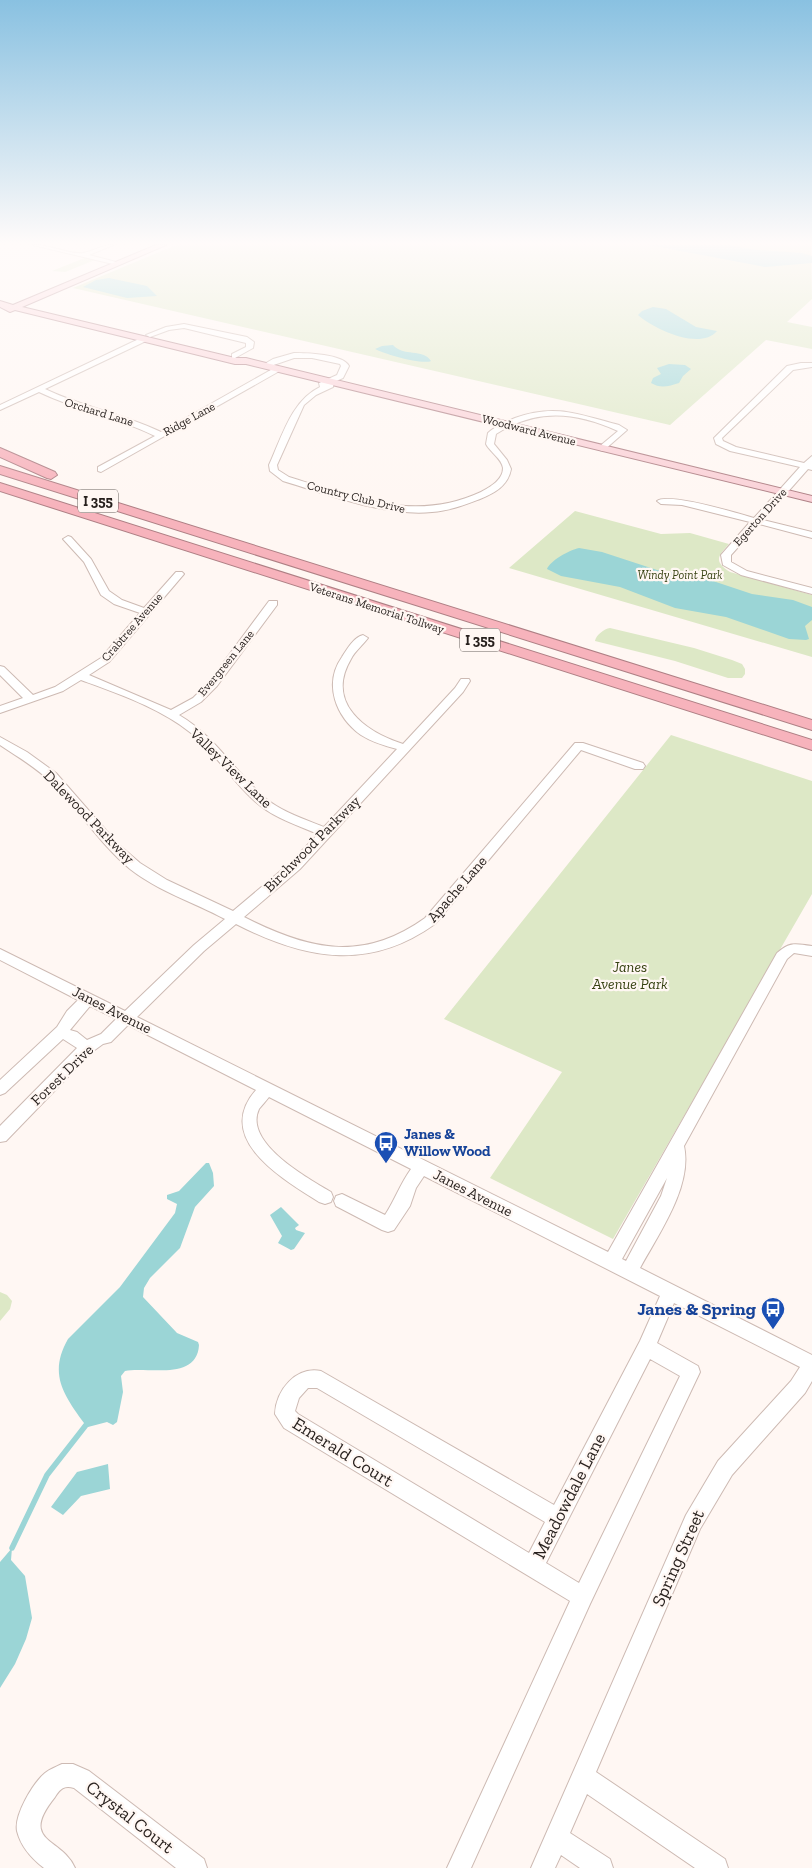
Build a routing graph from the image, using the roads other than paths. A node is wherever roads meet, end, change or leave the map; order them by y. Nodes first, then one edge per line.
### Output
1 (127, 332) edge
2 (158, 332) edge
3 (212, 332) edge
4 (147, 337) junction
5 (235, 356) junction
6 (246, 361) junction
7 (812, 365) edge
8 (265, 366) junction
9 (278, 369) junction
10 (330, 381) junction
11 (39, 389) junction
12 (0, 408) edge
13 (508, 425) junction
14 (160, 435) junction
15 (603, 448) junction
16 (0, 452) edge
17 (810, 464) edge
18 (101, 469) dead end
19 (0, 470) edge
20 (0, 487) edge
21 (782, 492) junction
22 (0, 495) edge
23 (812, 499) edge
24 (661, 501) dead end
25 (756, 521) junction
26 (196, 533) junction
27 (148, 535) junction
28 (812, 535) edge
29 (68, 539) dead end
30 (179, 574) dead end
31 (812, 592) edge
32 (273, 603) dead end
33 (146, 612) junction
34 (363, 638) dead end
35 (0, 669) edge
36 (82, 676) junction
37 (465, 681) dead end
38 (32, 700) junction
39 (0, 710) edge
40 (171, 715) junction
41 (812, 725) edge
42 (0, 740) edge
43 (812, 745) edge
44 (405, 748) junction
45 (639, 766) dead end
46 (327, 833) junction
47 (234, 917) junction
48 (812, 951) edge
49 (0, 954) edge
50 (88, 998) junction
51 (127, 1018) junction
52 (60, 1033) junction
53 (87, 1048) junction
54 (267, 1088) junction
55 (0, 1089) edge
56 (0, 1136) edge
57 (677, 1144) junction
58 (422, 1167) junction
59 (325, 1197) dead end
60 (342, 1201) dead end
61 (610, 1263) junction
62 (629, 1272) junction
63 (670, 1293) junction
64 (646, 1347) junction
65 (812, 1364) edge
66 (558, 1518) junction
67 (533, 1568) junction
68 (584, 1597) junction
69 (583, 1776) junction
70 (556, 1837) junction
71 (63, 1868) edge
72 (195, 1868) edge
73 (459, 1868) edge
74 (543, 1868) edge
75 (601, 1868) edge
76 (716, 1868) edge

1 - 4 main road, Woodward Avenue
2 - 4 street
3 - 5 street
4 - 5 main road, Woodward Avenue
4 - 6 main road, Woodward Avenue
4 - 11 street
5 - 6 main road, Woodward Avenue
6 - 8 main road, Woodward Avenue
7 - 17 street
8 - 9 main road, Woodward Avenue
8 - 10 street, Country Club Drive
9 - 10 main road, Woodward Avenue
9 - 14 street, Ridge Lane
10 - 13 main road, Woodward Avenue
10 - 13 street, Country Club Drive
11 - 12 street
11 - 14 street, Orchard Lane
13 - 15 main road, Woodward Avenue
13 - 15 street, Country Club Drive
14 - 18 street, Ridge Lane
15 - 21 main road, Woodward Avenue
16 - 26 highway
17 - 21 street, Egerton Drive
19 - 26 highway, Veterans Memorial Tollway / I 355
20 - 27 highway, Veterans Memorial Tollway / I 355
21 - 23 main road, Woodward Avenue
21 - 25 street, Egerton Drive
22 - 27 highway
24 - 25 street
25 - 28 street
25 - 31 street, Egerton Drive
26 - 41 highway, Veterans Memorial Tollway / I 355
27 - 43 highway, Veterans Memorial Tollway / I 355
29 - 33 street
30 - 33 street, Crabtree Avenue
32 - 40 street, Evergreen Lane
33 - 36 street, Crabtree Avenue
34 - 44 street
35 - 38 street
36 - 38 street, Crabtree Avenue
36 - 40 street, Valley View Lane
37 - 44 street, Birchwood Parkway
38 - 39 street, Crabtree Avenue
40 - 46 street, Valley View Lane
42 - 47 street, Dalewood Parkway
44 - 46 street, Birchwood Parkway
45 - 47 street, Apache Lane
46 - 47 street, Birchwood Parkway
47 - 51 street, Birchwood Parkway
48 - 57 street
49 - 50 street, Janes Avenue
50 - 51 street, Janes Avenue
50 - 52 street
51 - 53 street, Forest Drive
51 - 54 street, Janes Avenue
52 - 53 street
52 - 55 street
53 - 56 street, Forest Drive
54 - 58 street, Janes Avenue
54 - 59 street
57 - 61 street
57 - 62 street
58 - 60 street
58 - 61 street, Janes Avenue
61 - 62 street, Janes Avenue
62 - 63 street, Janes Avenue
63 - 64 street, Meadowdale Lane
63 - 65 street, Janes Avenue
64 - 66 street, Meadowdale Lane
64 - 68 street
65 - 69 street, Spring Street
66 - 67 street, Meadowdale Lane
66 - 67 street, Emerald Court
67 - 68 street, Meadowdale Lane
68 - 73 street
69 - 70 street, Spring Street
69 - 76 street
70 - 74 street, Spring Street
70 - 75 street
71 - 72 street, Crystal Court

